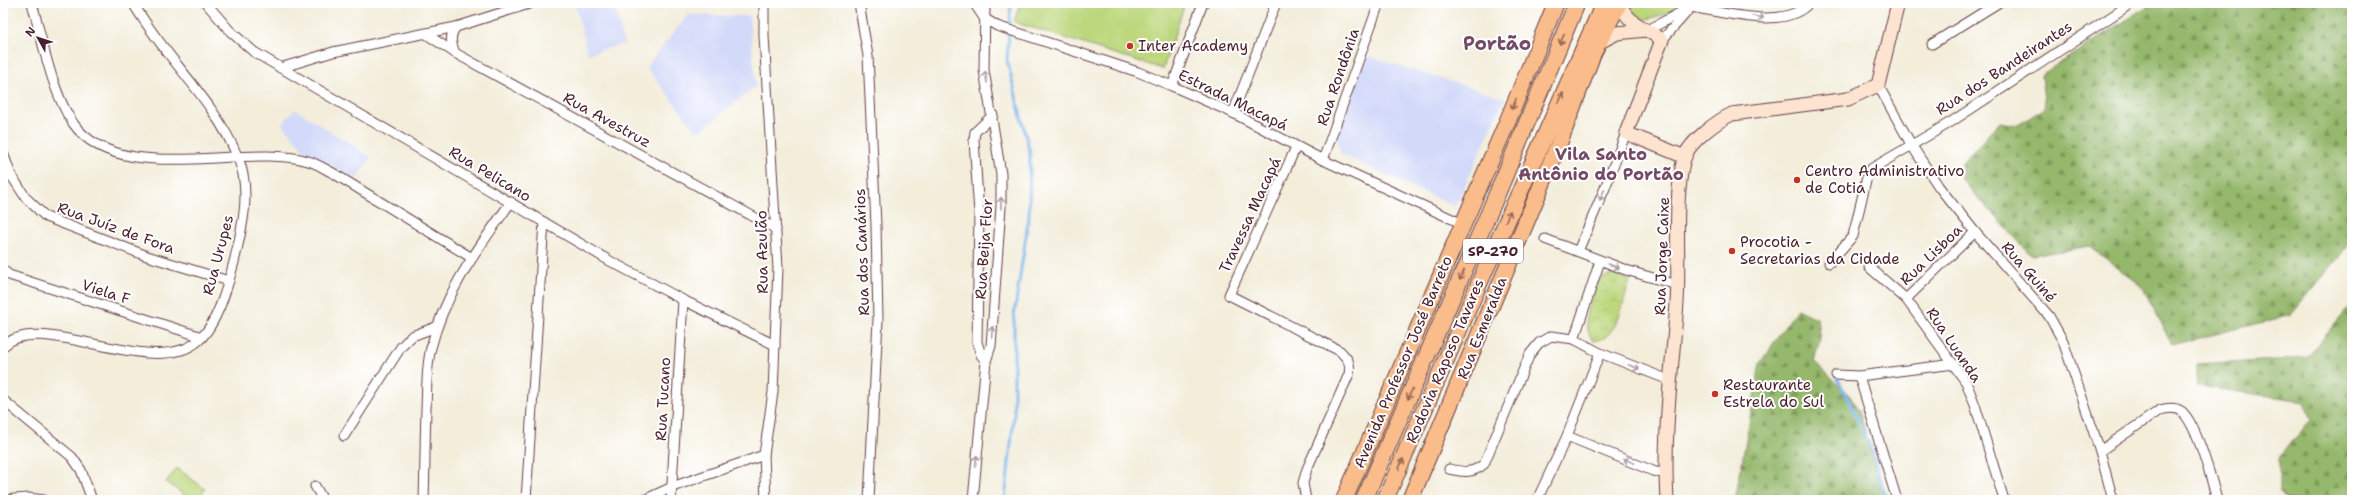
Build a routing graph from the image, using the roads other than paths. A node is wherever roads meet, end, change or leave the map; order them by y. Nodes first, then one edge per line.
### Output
1 (32, 3) edge
2 (133, 3) edge
3 (206, 3) edge
4 (532, 3) edge
5 (764, 3) edge
6 (860, 3) edge
7 (974, 3) edge
8 (985, 3) edge
9 (1203, 3) edge
10 (1276, 3) edge
11 (1379, 3) edge
12 (1556, 3) edge
13 (1577, 3) edge
14 (1604, 3) edge
15 (1619, 3) edge
16 (1809, 3) edge
17 (1898, 3) edge
18 (1998, 3) edge
19 (2132, 3) edge
20 (1693, 5) edge
21 (984, 18) junction
22 (456, 27) junction
23 (1648, 30) junction
24 (426, 34) junction
25 (1662, 40) junction
26 (1598, 44) junction
27 (1932, 44) dead end
28 (455, 53) junction
29 (280, 68) junction
30 (1878, 85) junction
31 (1172, 86) junction
32 (1233, 114) junction
33 (993, 115) junction
34 (1626, 133) junction
35 (1912, 146) junction
36 (1296, 147) junction
37 (3, 153) edge
38 (1685, 156) junction
39 (238, 158) junction
40 (1323, 160) junction
41 (510, 202) junction
42 (544, 222) junction
43 (1463, 224) junction
44 (776, 229) junction
45 (1975, 232) junction
46 (1545, 239) dead end
47 (1578, 251) junction
48 (472, 258) junction
49 (1600, 261) junction
50 (1829, 263) dead end
51 (1869, 267) dead end
52 (3, 270) edge
53 (229, 281) junction
54 (1677, 285) junction
55 (1906, 299) junction
56 (683, 300) junction
57 (436, 327) junction
58 (202, 337) junction
59 (1574, 339) junction
60 (775, 345) junction
61 (3, 347) edge
62 (1600, 353) junction
63 (986, 361) junction
64 (1954, 364) junction
65 (1836, 375) dead end
66 (1859, 376) junction
67 (1669, 380) junction
68 (3, 400) edge
69 (344, 436) dead end
70 (1566, 436) junction
71 (1437, 438) junction
72 (2100, 451) junction
73 (764, 455) junction
74 (1449, 469) dead end
75 (1665, 474) junction
76 (316, 486) dead end
77 (672, 488) junction
78 (1305, 497) edge
79 (3, 500) edge
80 (44, 500) edge
81 (92, 500) edge
82 (323, 500) edge
83 (424, 500) edge
84 (526, 500) edge
85 (644, 500) edge
86 (671, 500) edge
87 (766, 500) edge
88 (869, 500) edge
89 (973, 500) edge
90 (1344, 500) edge
91 (1364, 500) edge
92 (1386, 500) edge
93 (1402, 500) edge
94 (1410, 500) edge
95 (1537, 500) edge
96 (1667, 500) edge
97 (1897, 500) edge
98 (2004, 500) edge
99 (2113, 500) edge
100 (2217, 500) edge

1 - 39 street
2 - 39 street, Rua Urupes
3 - 29 street, Rua Pelicano
4 - 22 street
5 - 44 street, Rua Azulão
6 - 88 street, Rua dos Canários
7 - 21 street
8 - 21 street, Rua Beija Flor
9 - 31 street
10 - 32 street
11 - 40 street, Rua Rondônia
12 -> 43 highway, Avenida Professor José Barreto
13 -> 91 highway, Rodovia Raposo Tavares / SP-270
92 -> 14 highway, Rodovia Raposo Tavares / SP-270
15 - 23 main road
15 - 26 highway
20 -> 16 street
17 - 30 main road
18 - 27 street
19 - 35 street, Rua dos Bandeirantes
20 - 23 street
20 - 25 street
21 - 31 street, Estrada Macapá
33 -> 21 street, Rua Beija Flor
22 - 24 street
22 - 28 street
23 - 25 main road
23 - 26 main road
24 - 28 street, Rua Avestruz
24 - 29 street
25 - 34 main road
26 - 71 highway, Rua Esmeralda
28 - 44 street, Rua Avestruz
29 - 41 street, Rua Pelicano
30 - 35 street, Rua Guiné
30 - 38 main road
31 - 32 street, Estrada Macapá
32 - 36 street, Estrada Macapá
63 -> 33 street, Rua Beija Flor
33 - 63 street
34 - 38 main road
34 -> 47 street
35 - 45 street, Rua Guiné
35 - 50 street, Rua dos Bandeirantes
36 - 40 street, Estrada Macapá
36 - 78 street, Travessa Macapá
37 - 53 street, Rua Juíz de Fora
38 - 54 main road, Rua Jorge Caixe
39 - 48 street
39 - 53 street, Rua Urupes
40 - 43 street, Estrada Macapá
41 - 42 street, Rua Pelicano
41 - 48 street
42 - 56 street, Rua Pelicano
42 - 84 street
43 - 90 highway, Avenida Professor José Barreto
44 - 60 street, Rua Azulão
45 - 55 street, Rua Lisboa
45 - 72 street, Rua Guiné
46 - 47 street
47 - 49 street
48 - 57 street
49 -> 54 street
49 - 59 street
51 - 55 street, Rua Luanda
52 - 58 street, Viela F
53 - 58 street, Rua Urupes
54 - 67 main road, Rua Jorge Caixe
55 - 64 street, Rua Luanda
56 - 60 street, Rua Pelicano
56 - 77 street, Rua Tucano
57 - 69 street
57 - 83 street
58 - 61 street, Rua Urupes
59 - 62 street
59 - 74 street
60 - 73 street, Rua Azulão
62 -> 67 street
62 - 70 street
89 -> 63 street, Rua Beija Flor
64 - 66 street
64 - 98 street, Rua Luanda
65 - 66 street
66 - 97 street
67 - 75 main road, Rua Jorge Caixe
68 - 81 street
75 -> 70 street
70 - 95 street
71 - 93 highway
71 - 94 highway, Rua Esmeralda
72 - 99 street, Rua Guiné
72 - 100 street
73 - 77 street
73 - 87 street, Rua Azulão
75 - 96 main road, Rua Jorge Caixe
76 - 82 street
77 - 85 street
77 - 86 street, Rua Tucano
79 - 80 street

